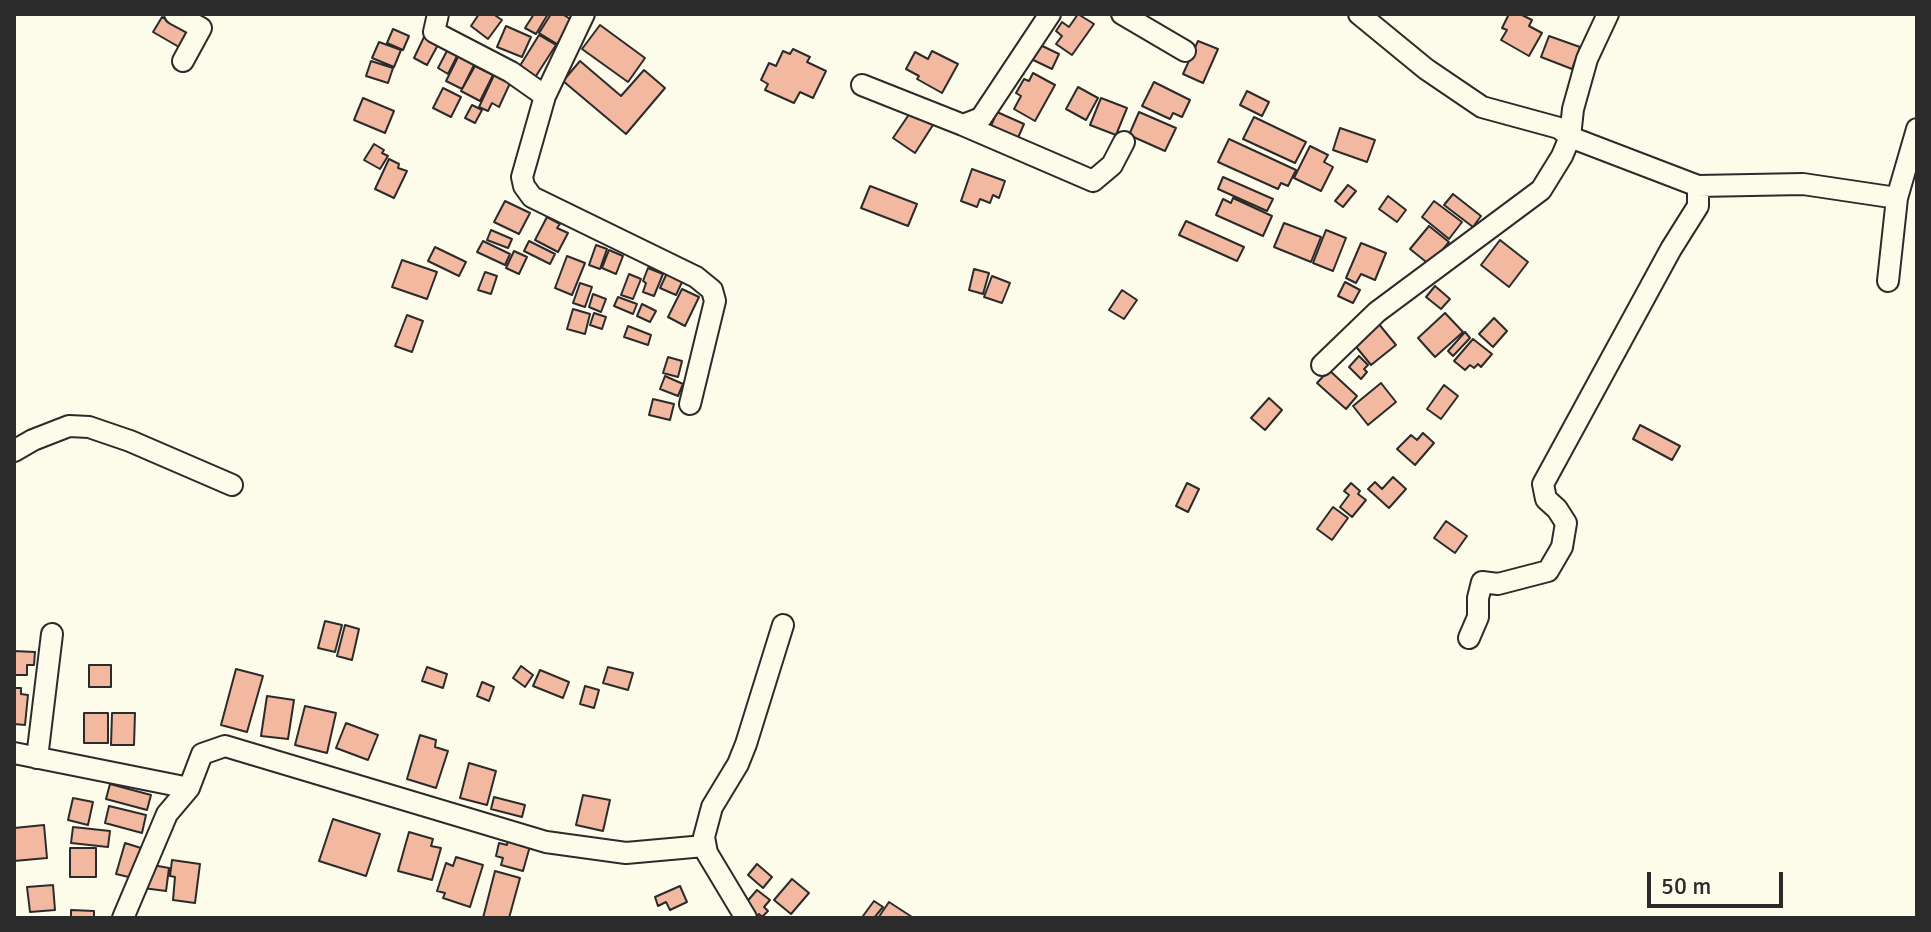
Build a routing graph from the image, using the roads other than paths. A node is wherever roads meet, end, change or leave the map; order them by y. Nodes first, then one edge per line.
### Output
1 (175, 14) edge
2 (438, 14) edge
3 (584, 14) edge
4 (1050, 14) edge
5 (1122, 14) edge
6 (1359, 14) edge
7 (1608, 14) edge
8 (1185, 51) dead end
9 (183, 61) dead end
10 (862, 85) dead end
11 (545, 96) junction
12 (963, 125) junction
13 (1917, 129) edge
14 (1570, 137) junction
15 (1124, 142) dead end
16 (1698, 186) junction
17 (1897, 198) junction
18 (1888, 281) dead end
19 (1322, 365) dead end
20 (690, 404) dead end
21 (14, 451) edge
22 (232, 485) dead end
23 (783, 625) dead end
24 (52, 634) dead end
25 (1469, 638) dead end
26 (14, 753) edge
27 (37, 758) junction
28 (189, 788) junction
29 (704, 846) junction
30 (123, 918) edge
31 (746, 918) edge

1 - 9 street
2 - 11 street
3 - 11 street
4 - 12 street
5 - 8 street
6 - 14 street
7 - 14 street
10 - 12 street
11 - 20 street
12 - 15 street
13 - 17 street
14 - 16 street
14 - 19 street
16 - 17 street
16 - 25 street
17 - 18 street
21 - 22 street
23 - 29 street
24 - 27 street
26 - 27 street
27 - 28 street
28 - 29 street
28 - 30 street
29 - 31 street

